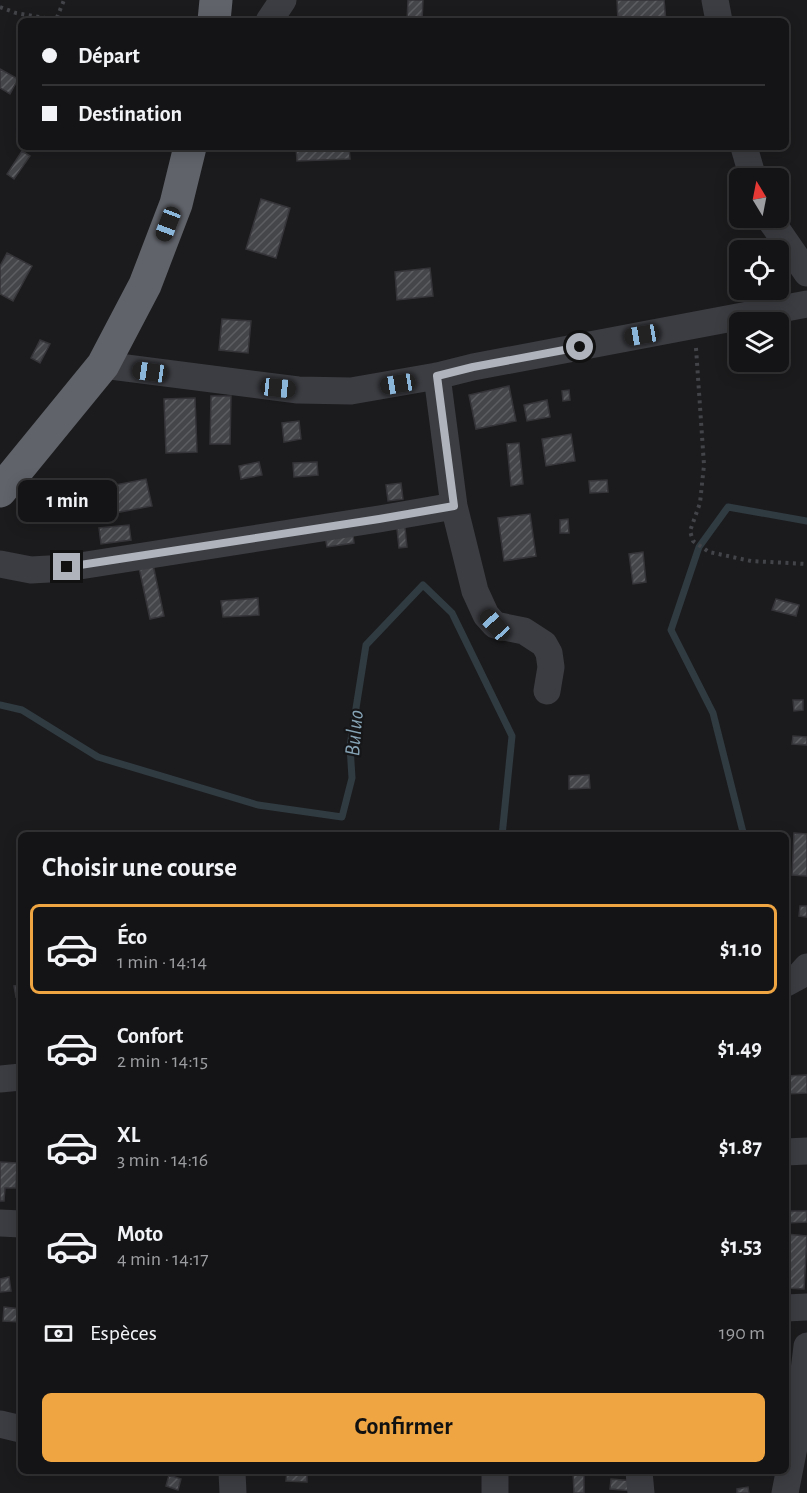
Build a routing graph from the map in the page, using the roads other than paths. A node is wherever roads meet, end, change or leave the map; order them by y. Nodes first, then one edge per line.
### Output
1 (216, 0) edge
2 (283, 0) edge
3 (715, 0) edge
4 (213, 18) edge
5 (271, 18) edge
6 (718, 18) edge
7 (189, 150) edge
8 (745, 150) edge
9 (750, 168) edge
10 (776, 228) edge
11 (807, 273) edge
12 (807, 304) edge
13 (103, 366) junction
14 (437, 376) junction
15 (0, 491) edge
16 (454, 506) junction
17 (0, 564) edge
18 (547, 691) dead end
19 (807, 968) edge
20 (789, 981) edge
21 (18, 1077) edge
22 (0, 1079) edge
23 (807, 1151) edge
24 (789, 1152) edge
25 (0, 1223) edge
26 (18, 1224) edge
27 (807, 1306) edge
28 (789, 1308) edge
29 (807, 1346) edge
30 (0, 1424) edge
31 (18, 1428) edge
32 (789, 1473) edge
33 (232, 1474) edge
34 (495, 1474) edge
35 (639, 1474) edge
36 (789, 1474) edge
37 (233, 1493) edge
38 (495, 1493) edge
39 (641, 1493) edge
40 (785, 1493) edge

1 - 4 highway
2 - 5 street
3 - 6 street
7 - 13 highway
8 - 9 street
10 - 11 street
12 - 14 street
13 - 14 street
13 - 15 highway
14 - 16 street
16 - 17 street
16 - 18 street
19 - 20 street
21 - 22 street
23 - 24 street
25 - 26 street
27 - 28 street
29 - 32 street
30 - 31 street
33 - 37 street
34 - 38 street
35 - 39 street
36 - 40 street

